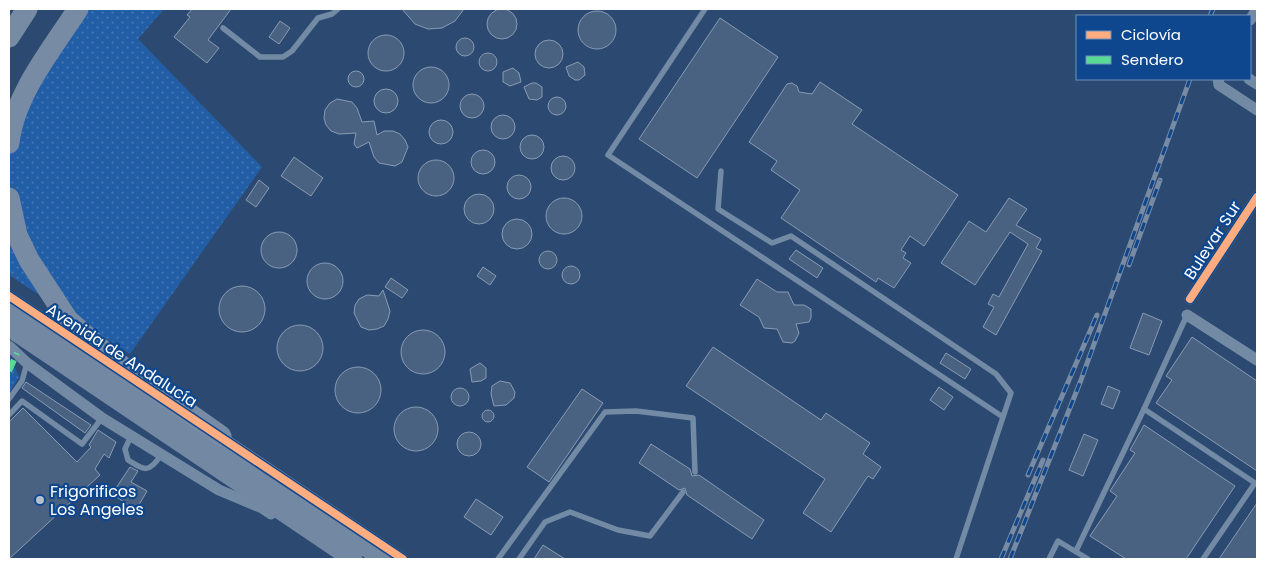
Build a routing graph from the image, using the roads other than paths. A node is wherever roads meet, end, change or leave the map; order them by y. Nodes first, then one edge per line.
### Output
1 (27, 9) edge
2 (70, 9) edge
3 (78, 9) edge
4 (338, 9) edge
5 (705, 9) edge
6 (224, 28) dead end
7 (9, 37) edge
8 (1218, 80) edge
9 (9, 100) edge
10 (1257, 110) edge
11 (9, 143) edge
12 (721, 171) dead end
13 (1257, 197) edge
14 (9, 198) edge
15 (9, 296) edge
16 (1190, 299) dead end
17 (9, 308) edge
18 (1187, 315) joint
19 (9, 327) edge
20 (9, 346) edge
21 (1257, 360) edge
22 (27, 363) junction
23 (9, 399) edge
24 (1144, 409) junction
25 (9, 415) edge
26 (1003, 417) junction
27 (102, 418) junction
28 (131, 436) junction
29 (221, 436) junction
30 (161, 455) junction
31 (695, 472) dead end
32 (682, 492) dead end
33 (262, 508) junction
34 (304, 526) junction
35 (1076, 551) junction
36 (339, 559) edge
37 (353, 559) edge
38 (384, 559) edge
39 (403, 559) edge
40 (498, 559) edge
41 (519, 559) edge
42 (956, 559) edge
43 (1049, 559) edge
44 (1088, 559) edge
45 (1203, 559) edge

1 - 7 highway
2 - 9 highway
3 - 11 highway
4 - 6 lane
5 - 26 lane
8 - 10 street
12 - 26 lane
13 - 16 street, Bulevar Sur
14 - 29 highway
15 - 29 street, Avenida de Andalucía
17 - 38 main road, Avenida de Andalucía
18 - 21 street
18 - 24 lane
19 - 34 main road
20 - 22 street
22 - 23 lane
22 - 27 street
24 - 35 lane
24 - 45 lane
25 - 27 lane
26 - 42 lane
27 - 28 street
28 - 30 street
28 - 30 lane
29 - 39 street, Avenida de Andalucía
30 - 33 street
31 - 40 lane
32 - 41 lane
33 - 34 street
33 - 36 street
34 - 37 main road
35 - 43 lane
35 - 44 lane

